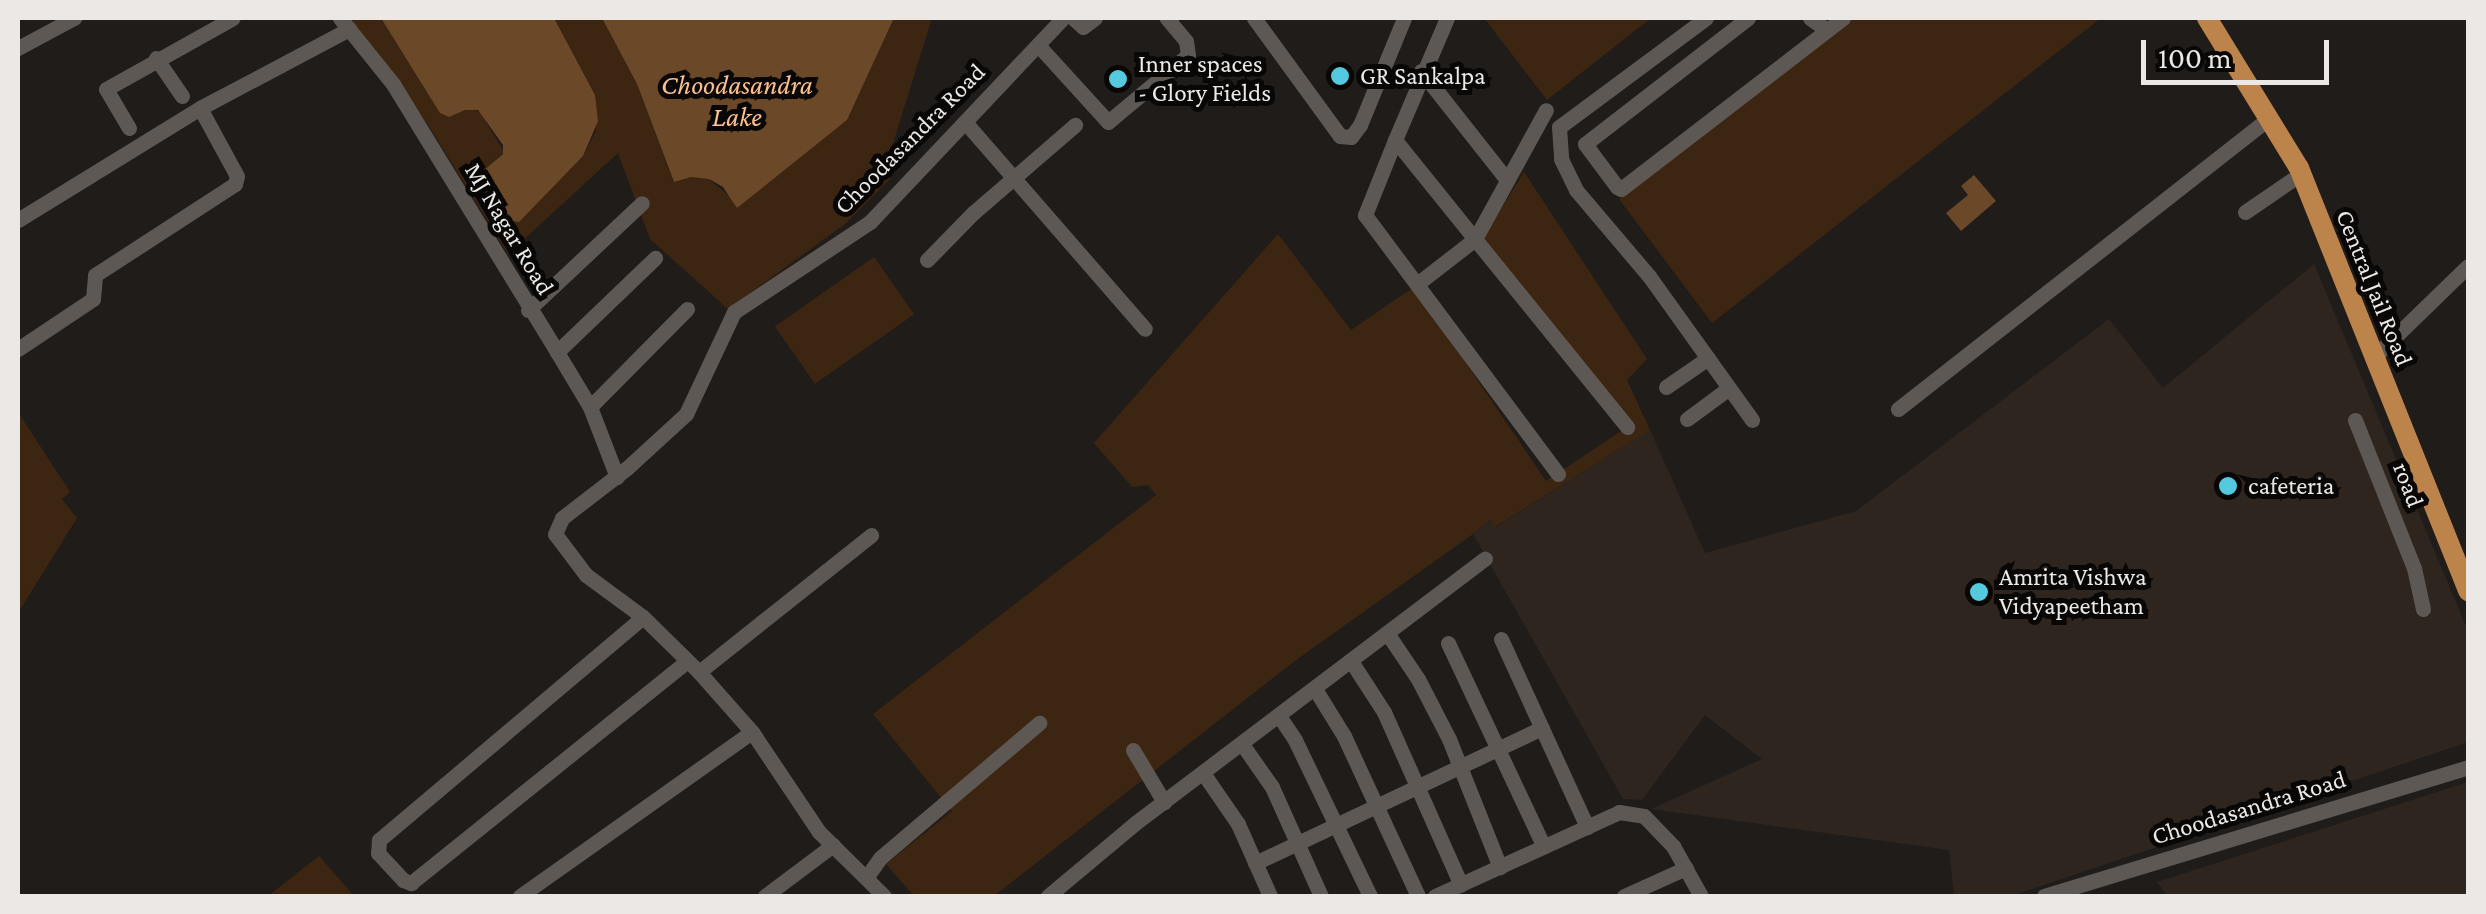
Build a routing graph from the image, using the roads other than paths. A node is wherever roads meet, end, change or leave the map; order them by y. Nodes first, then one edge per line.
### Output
1 (74, 18) edge
2 (233, 18) edge
3 (1063, 18) edge
4 (1167, 18) edge
5 (1254, 18) edge
6 (1404, 18) edge
7 (1447, 18) edge
8 (1706, 18) edge
9 (1748, 18) edge
10 (1810, 18) edge
11 (1843, 18) edge
12 (2207, 18) edge
13 (344, 24) edge
14 (1827, 30) junction
15 (18, 48) edge
16 (1043, 50) junction
17 (156, 58) junction
18 (1420, 71) junction
19 (182, 96) dead end
20 (200, 108) junction
21 (1546, 110) dead end
22 (2269, 118) junction
23 (965, 122) junction
24 (1074, 125) dead end
25 (128, 128) dead end
26 (1395, 140) junction
27 (2302, 174) junction
28 (1014, 178) junction
29 (1507, 180) junction
30 (642, 203) dead end
31 (2246, 212) dead end
32 (18, 220) edge
33 (1476, 238) junction
34 (655, 258) dead end
35 (927, 260) dead end
36 (2468, 266) edge
37 (1416, 284) junction
38 (687, 309) dead end
39 (528, 310) junction
40 (1145, 329) dead end
41 (18, 349) edge
42 (557, 352) junction
43 (2375, 356) junction
44 (1708, 358) junction
45 (1666, 387) dead end
46 (1730, 388) junction
47 (590, 408) junction
48 (1898, 408) dead end
49 (1687, 419) dead end
50 (1752, 420) dead end
51 (2355, 420) dead end
52 (1627, 427) dead end
53 (1558, 474) dead end
54 (616, 477) junction
55 (871, 535) dead end
56 (1485, 558) dead end
57 (2468, 590) edge
58 (2422, 609) dead end
59 (642, 618) junction
60 (1388, 633) junction
61 (1501, 639) dead end
62 (1448, 644) dead end
63 (1350, 661) junction
64 (692, 667) junction
65 (1314, 688) junction
66 (1279, 716) junction
67 (1038, 723) dead end
68 (1542, 728) junction
69 (752, 732) junction
70 (1242, 744) junction
71 (1498, 747) junction
72 (1133, 750) dead end
73 (1459, 766) junction
74 (2468, 767) edge
75 (1203, 773) junction
76 (1418, 784) junction
77 (1164, 802) junction
78 (1373, 805) junction
79 (1332, 824) junction
80 (1587, 827) junction
81 (1296, 843) junction
82 (833, 845) junction
83 (1544, 847) junction
84 (1255, 863) junction
85 (1500, 867) junction
86 (1686, 868) junction
87 (866, 878) junction
88 (1461, 884) junction
89 (520, 896) edge
90 (766, 896) edge
91 (884, 896) edge
92 (1048, 896) edge
93 (1270, 896) edge
94 (1321, 896) edge
95 (1370, 896) edge
96 (1418, 896) edge
97 (1435, 896) edge
98 (1624, 896) edge
99 (1701, 896) edge
100 (2044, 896) edge

1 - 15 street
2 - 17 street
3 - 16 street, Choodasandra Road
4 - 16 street
5 - 6 street
7 - 18 street
8 - 44 street
9 - 14 street
10 - 14 street
11 - 14 street
12 - 22 main road, Central Jail Road
13 - 20 street
13 - 39 street, MJ Nagar Road
16 - 23 street, Choodasandra Road
17 - 19 street
17 - 25 street
18 - 26 street
18 - 29 street
20 - 32 street
20 - 41 street
21 - 29 street
22 - 27 main road, Central Jail Road
22 - 48 street
23 - 28 street
23 - 54 street, Choodasandra Road
24 - 28 street
26 - 33 street
26 - 37 street
27 - 31 street
27 - 43 main road, Central Jail Road
28 - 35 street
28 - 40 street
29 - 33 street
30 - 39 street
33 - 37 street
33 - 52 street
34 - 42 street
36 - 43 street
37 - 53 street
38 - 47 street
39 - 42 street, MJ Nagar Road
42 - 47 street, MJ Nagar Road
43 - 57 main road, Central Jail Road
44 - 45 street
44 - 46 street
46 - 49 street
46 - 50 street
47 - 54 street, MJ Nagar Road
51 - 58 street, road
54 - 59 street, Choodasandra Road
55 - 64 street
56 - 60 street
59 - 64 street, Choodasandra Road
59 - 64 street
60 - 63 street
60 - 73 street
61 - 68 street
62 - 71 street
63 - 65 street
63 - 76 street
64 - 69 street, Choodasandra Road
65 - 66 street
65 - 78 street
66 - 70 street
66 - 79 street
67 - 87 street
68 - 71 street
68 - 80 street
69 - 82 street, Choodasandra Road
69 - 89 street
70 - 75 street
70 - 81 street
71 - 73 street
71 - 83 street
72 - 77 street
73 - 76 street
73 - 85 street
74 - 100 street, Choodasandra Road
75 - 77 street
75 - 84 street
76 - 78 street
76 - 88 street
77 - 92 street
78 - 79 street
78 - 96 street
79 - 81 street
79 - 95 street
80 - 83 street
80 - 86 street
81 - 84 street
81 - 94 street
82 - 87 street, Choodasandra Road
82 - 90 street
83 - 85 street
84 - 93 street
85 - 88 street
86 - 98 street
86 - 99 street
87 - 91 street, Choodasandra Road
88 - 97 street

